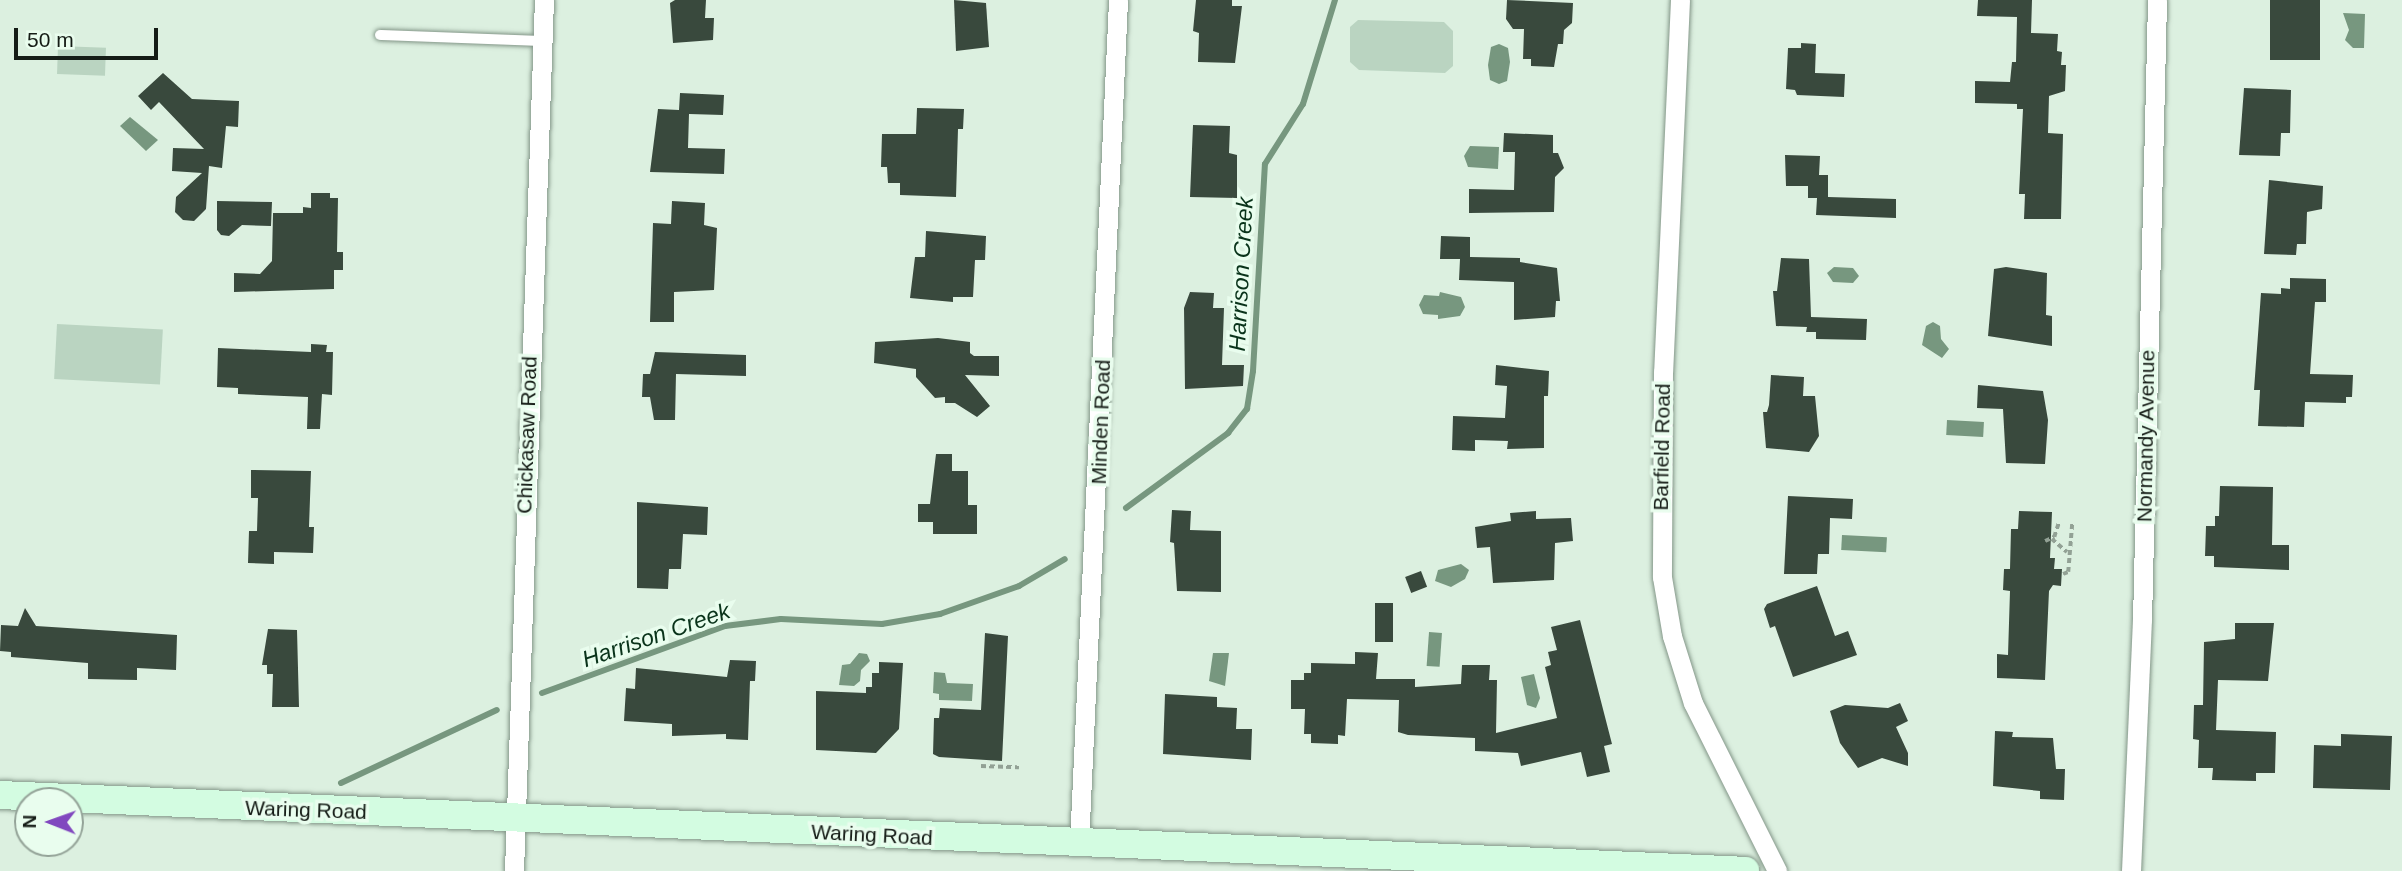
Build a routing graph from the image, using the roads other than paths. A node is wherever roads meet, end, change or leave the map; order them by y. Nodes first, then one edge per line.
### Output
1 (544, 0) edge
2 (1118, 0) edge
3 (1679, 0) edge
4 (2157, 0) edge
5 (380, 36) dead end
6 (542, 41) junction
7 (0, 795) edge
8 (516, 819) junction
9 (1079, 844) junction
10 (1565, 868) edge
11 (514, 871) edge
12 (1745, 871) edge
13 (1777, 871) edge
14 (2131, 871) edge

1 - 6 street, Chickasaw Road
2 - 9 street, Minden Road
3 - 13 street, Barfield Road
4 - 14 street, Normandy Avenue
5 - 6 lane
6 - 8 street, Chickasaw Road
7 - 8 main road, Waring Road
8 - 9 main road, Waring Road
8 - 11 street, Chickasaw Road
9 - 10 main road, Waring Road
10 - 12 main road, Waring Road

